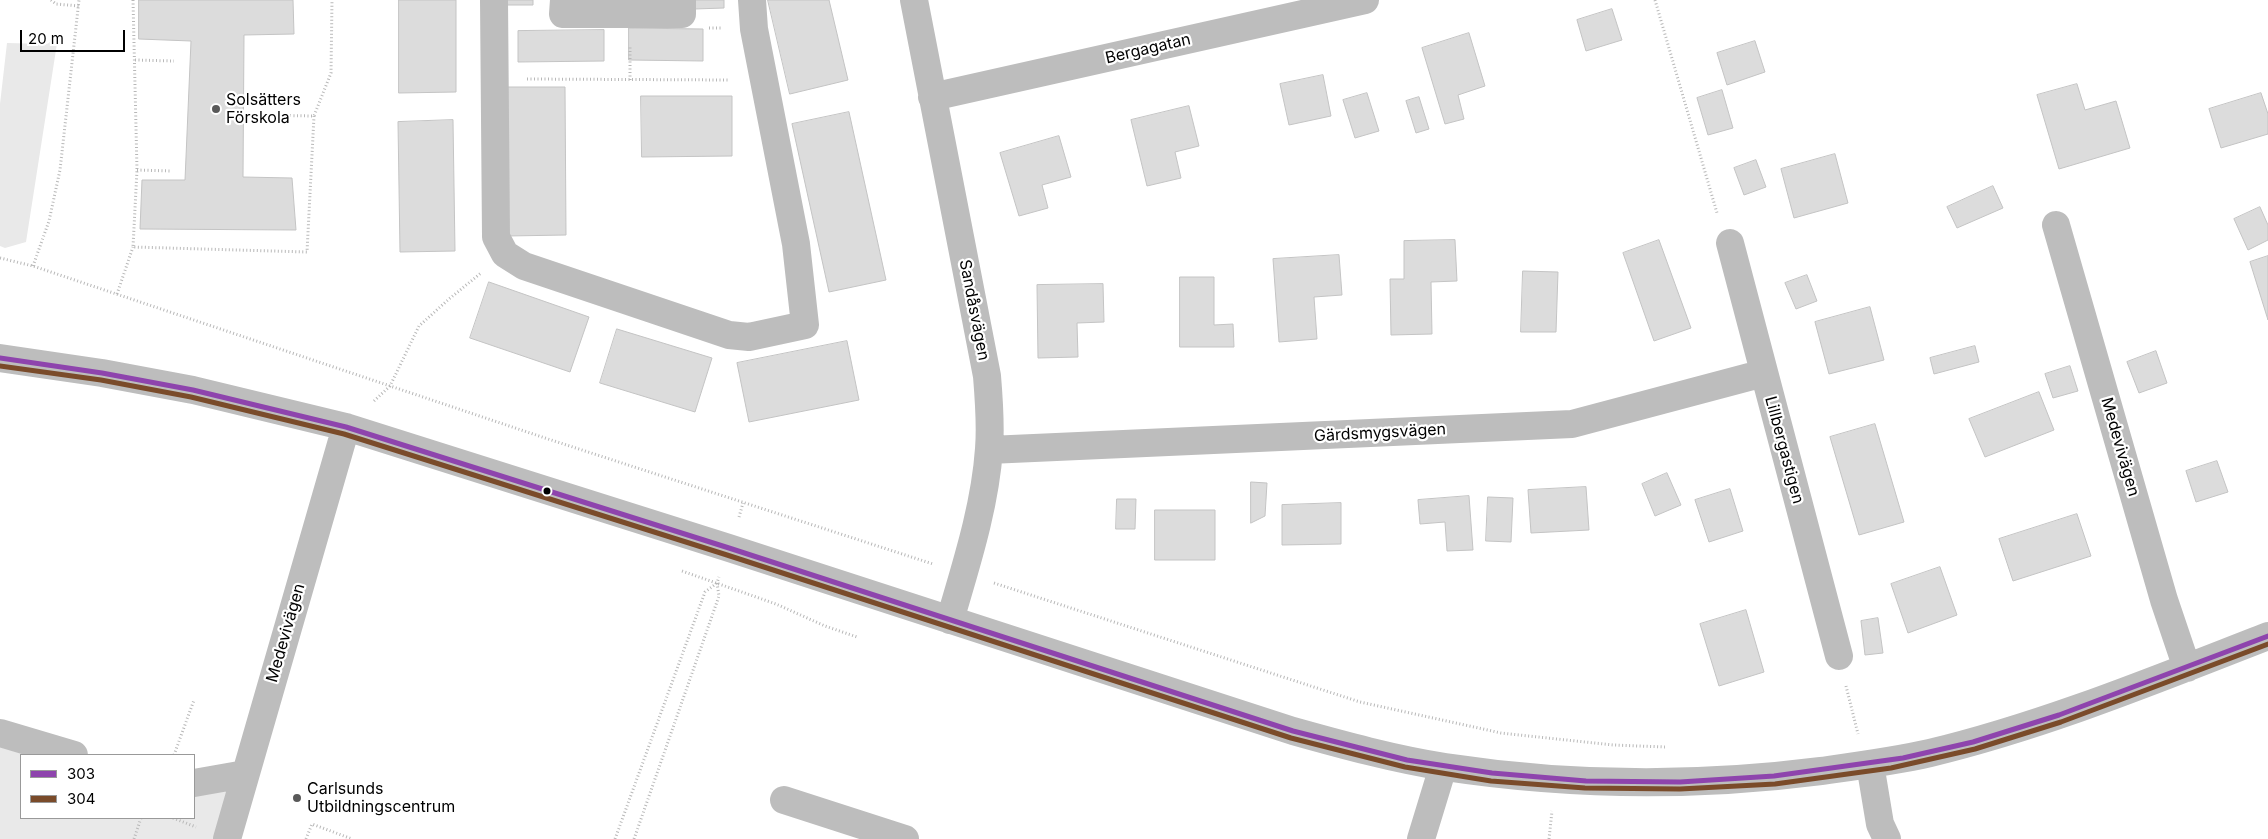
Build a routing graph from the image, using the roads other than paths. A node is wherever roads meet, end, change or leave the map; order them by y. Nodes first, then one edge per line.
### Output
1 (494, 0) edge
2 (564, 0) edge
3 (752, 0) edge
4 (914, 0) edge
5 (1364, 0) edge
6 (682, 7) edge
7 (932, 97) junction
8 (2056, 225) dead end
9 (1730, 243) road end
10 (0, 358) edge
11 (1764, 373) junction
12 (346, 427) junction
13 (989, 450) junction
14 (950, 620) junction
15 (2268, 636) edge
16 (1839, 656) road end
17 (2187, 668) junction
18 (0, 733) edge
19 (71, 754) edge
20 (1870, 764) junction
21 (1443, 767) junction
22 (246, 774) junction
23 (195, 783) edge
24 (784, 800) dead end
25 (228, 839) edge
26 (906, 839) edge
27 (1420, 839) edge
28 (1887, 839) edge

1 - 3 street
2 - 6 street
4 - 7 street, Sandåsvägen
5 - 7 street, Bergagatan
7 - 13 street, Sandåsvägen
8 - 17 street, Medevivägen
9 - 11 street, Lillbergastigen
10 - 12 street
11 - 13 street, Gärdsmygsvägen
11 - 16 street, Lillbergastigen
12 - 14 street
12 - 22 street, Medevivägen
13 - 14 street, Sandåsvägen
14 - 21 street
15 - 17 street
17 - 20 street
18 - 19 street
20 - 21 street
20 - 28 street
21 - 27 street
22 - 23 street
22 - 25 street, Medevivägen
24 - 26 street

